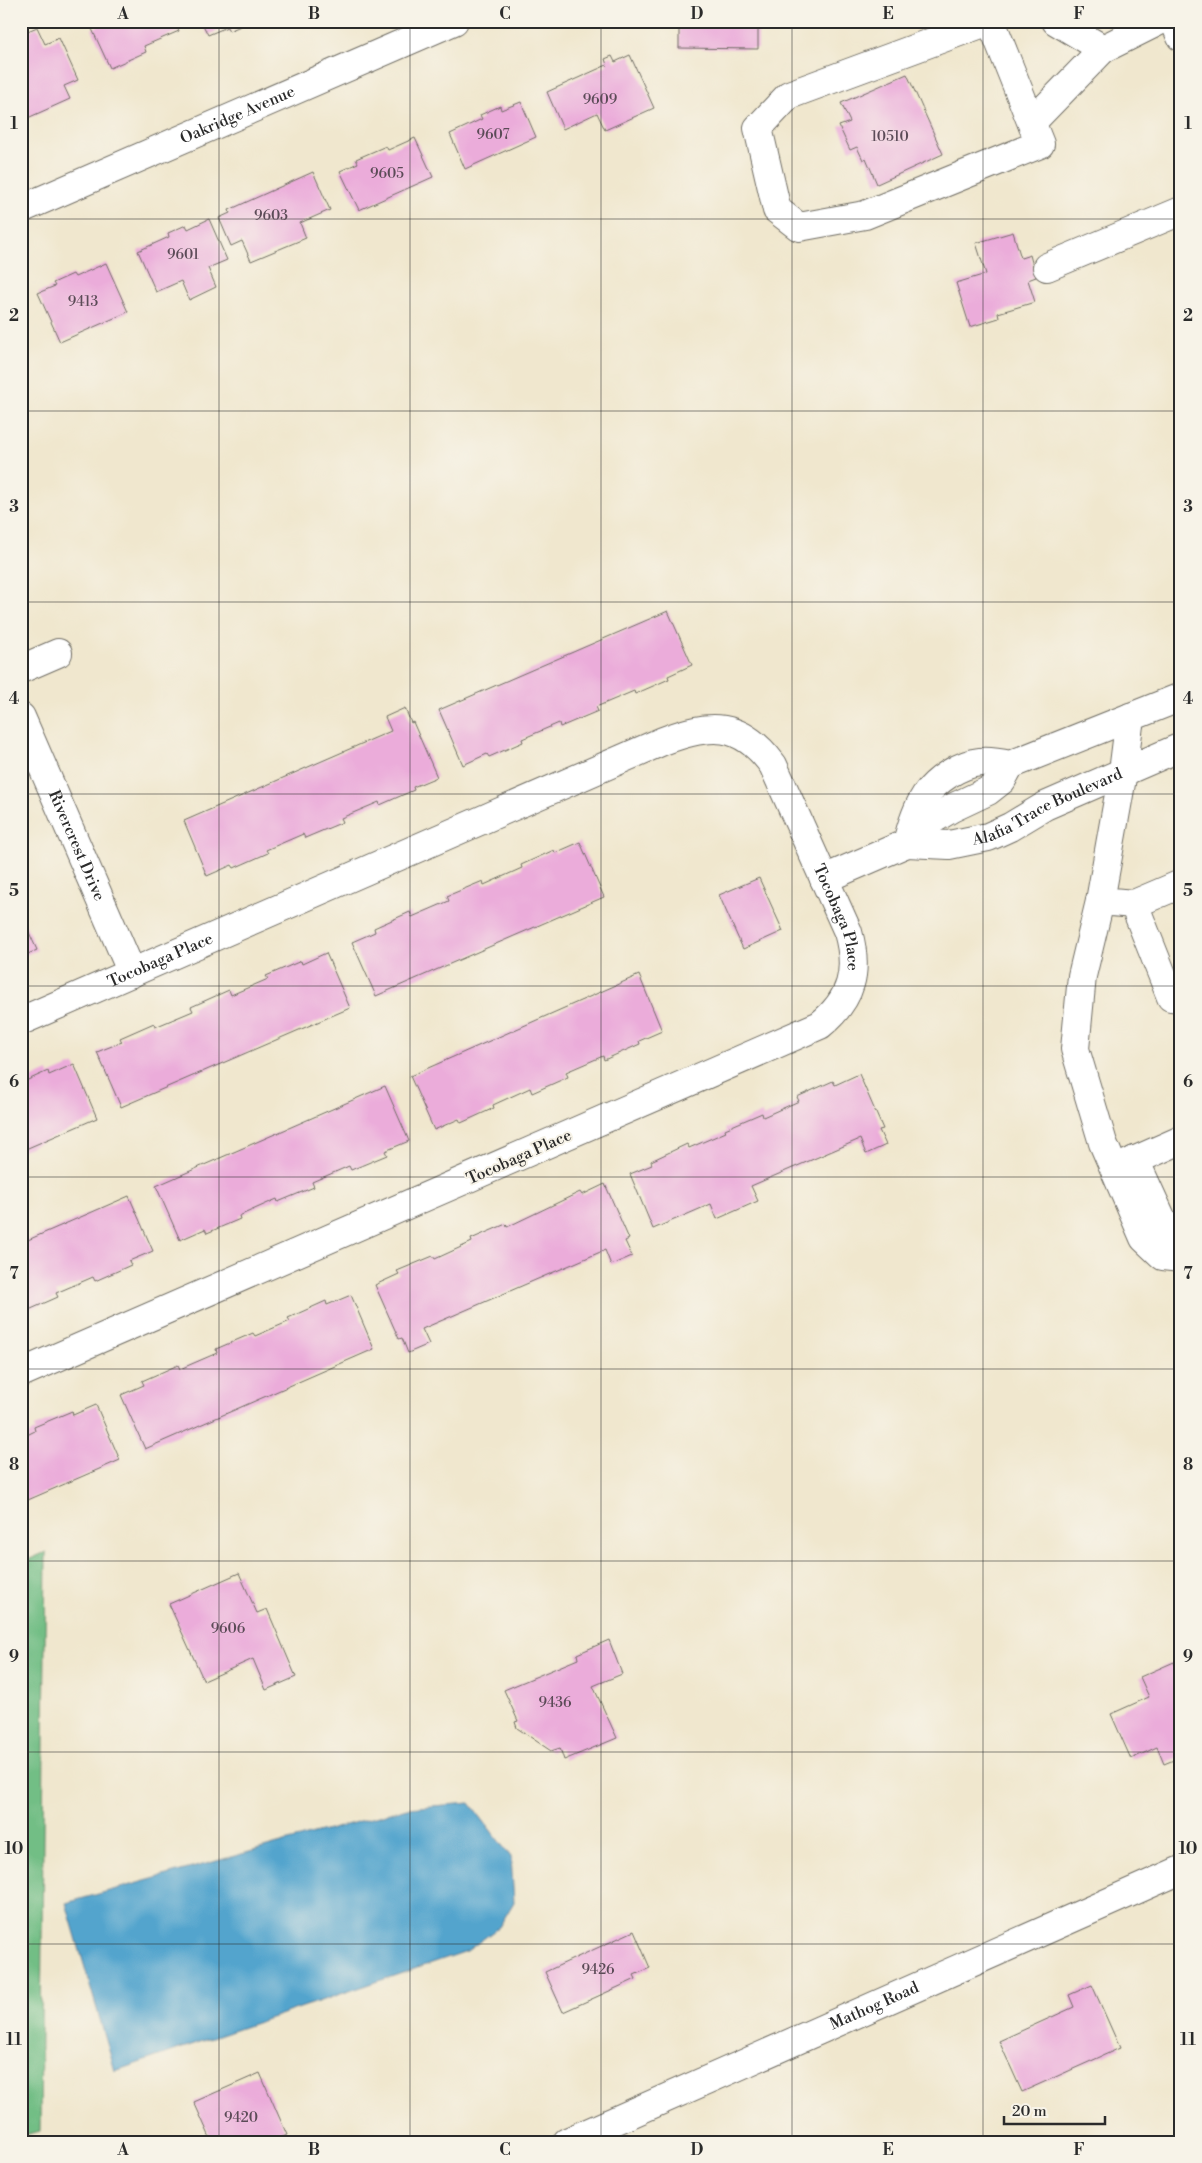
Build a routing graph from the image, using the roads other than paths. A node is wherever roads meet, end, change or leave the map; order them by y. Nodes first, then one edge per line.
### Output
1 (454, 21) edge
2 (990, 21) edge
3 (1056, 21) edge
4 (1159, 21) edge
5 (1174, 21) edge
6 (1181, 37) edge
7 (1103, 49) junction
8 (1032, 122) junction
9 (21, 209) edge
10 (1181, 211) edge
11 (1047, 268) dead end
12 (58, 653) dead end
13 (21, 669) edge
14 (1181, 697) edge
15 (21, 717) edge
16 (1130, 717) junction
17 (1181, 747) edge
18 (1123, 772) junction
19 (907, 843) junction
20 (824, 879) junction
21 (1181, 884) edge
22 (1100, 901) junction
23 (1134, 904) junction
24 (132, 973) junction
25 (1181, 998) edge
26 (21, 1021) edge
27 (1181, 1140) edge
28 (1125, 1165) junction
29 (1181, 1234) edge
30 (1181, 1258) edge
31 (21, 1373) edge
32 (1181, 1870) edge
33 (567, 2142) edge

1 - 9 street, Oakridge Avenue
2 - 8 street
2 - 8 street
3 - 7 street
4 - 7 street
5 - 6 street
7 - 8 street
10 - 11 street
12 - 13 street
14 - 16 street
15 - 24 street, Rivercrest Drive
16 - 18 street
16 - 19 street
17 - 18 street, Alafia Trace Boulevard
18 - 19 street, Alafia Trace Boulevard
18 - 22 street
19 - 20 street, Alafia Trace Boulevard
20 - 24 street, Tocobaga Place
20 - 31 street, Tocobaga Place
21 - 23 street
22 - 23 street
22 - 28 street
23 - 25 street
24 - 26 street, Tocobaga Place
27 - 28 street
28 - 29 street
28 - 30 street
32 - 33 street, Mathog Road

